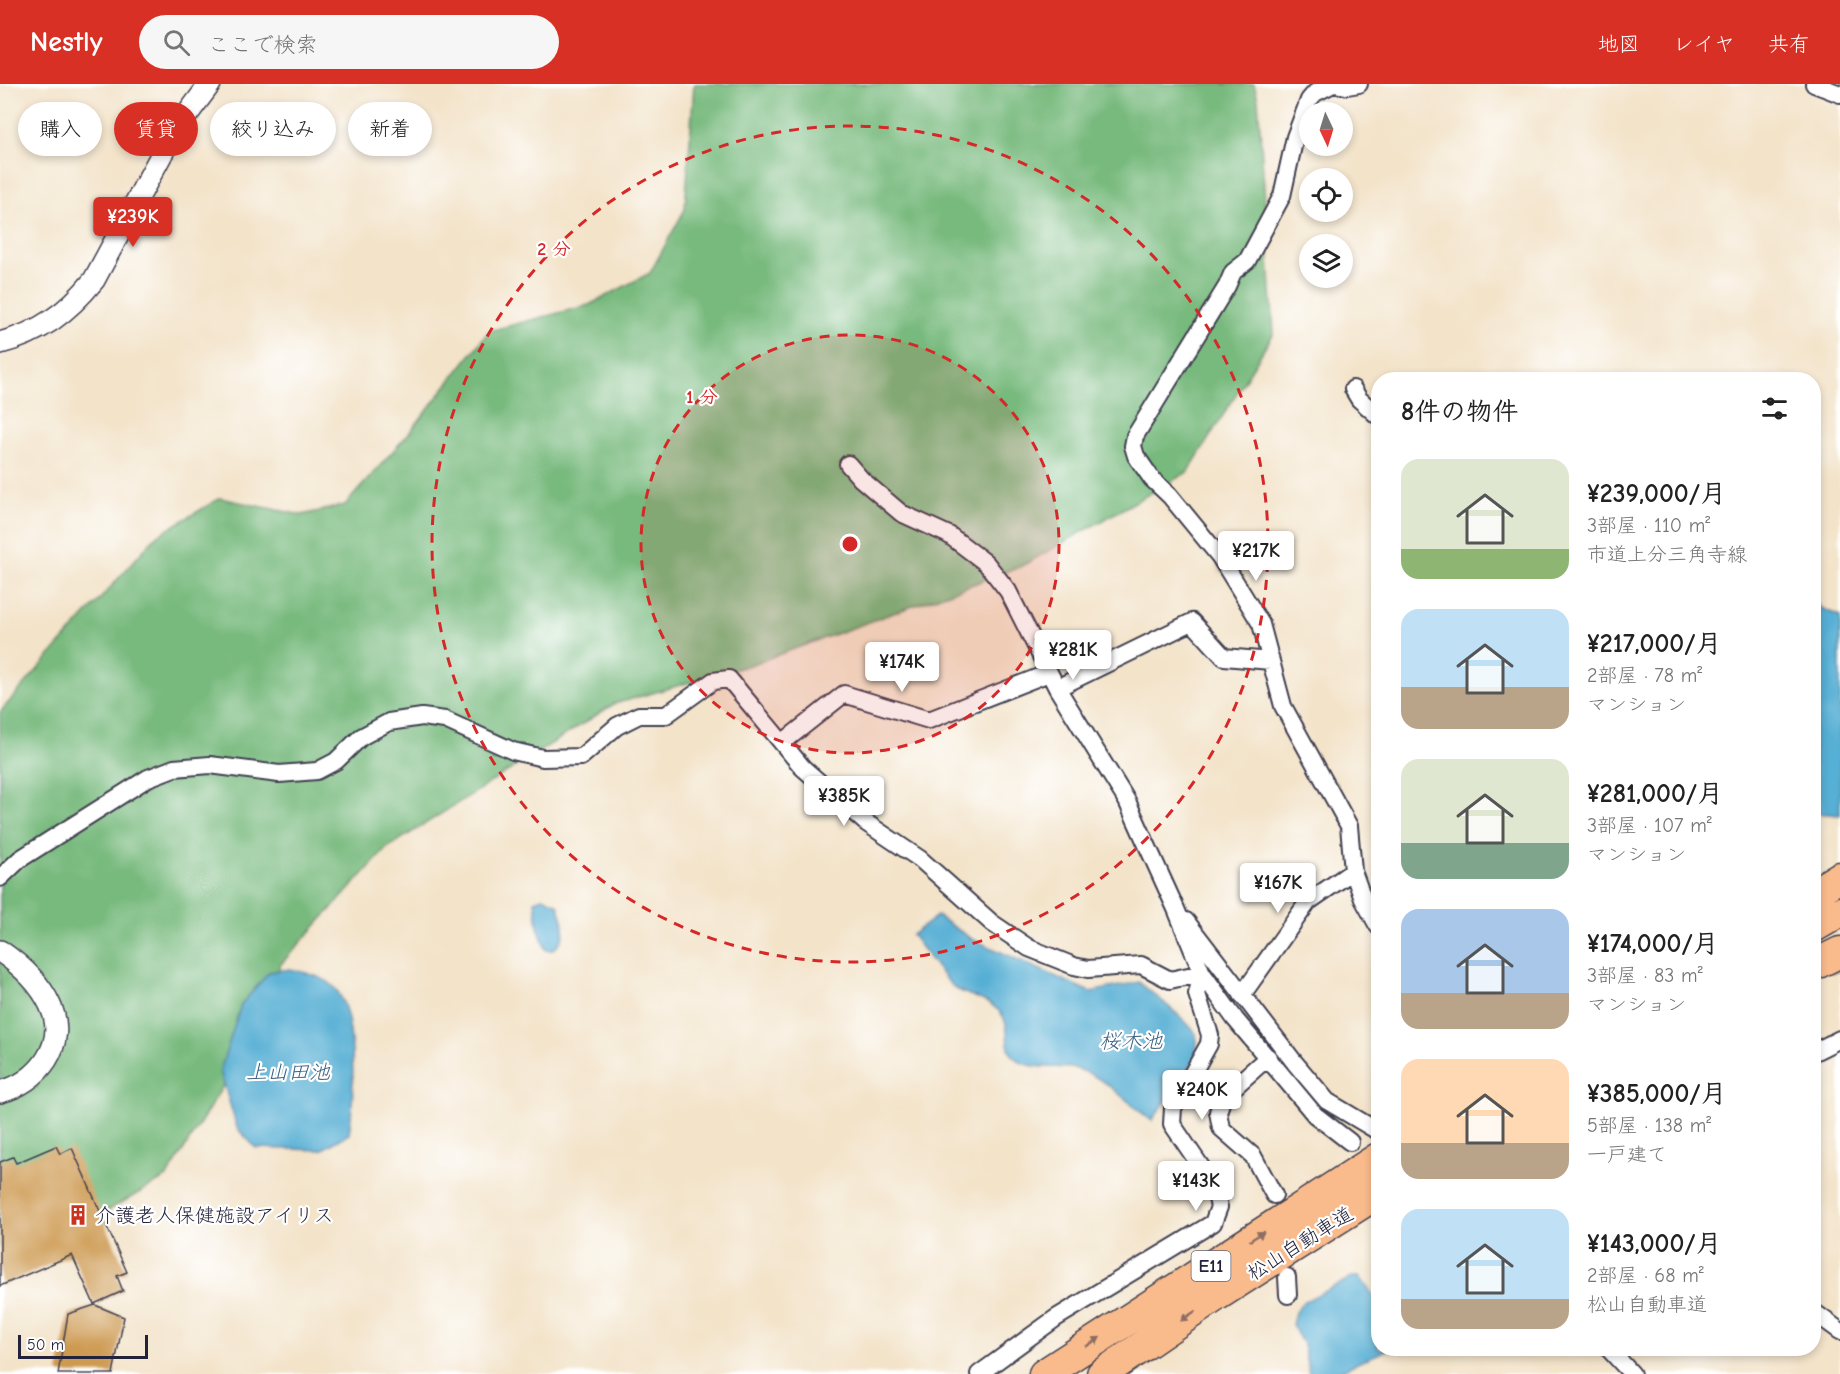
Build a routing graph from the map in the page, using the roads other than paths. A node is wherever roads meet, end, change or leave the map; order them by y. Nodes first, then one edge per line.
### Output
1 (210, 84) edge
2 (1334, 84) edge
3 (1359, 84) edge
4 (1814, 84) edge
5 (1840, 94) edge
6 (0, 343) edge
7 (1353, 389) dead end
8 (1371, 410) edge
9 (848, 464) dead end
10 (1271, 661) junction
11 (1053, 680) junction
12 (782, 743) junction
13 (1353, 871) junction
14 (1840, 877) edge
15 (0, 878) edge
16 (1821, 889) edge
17 (1176, 909) junction
18 (1840, 912) edge
19 (1371, 913) edge
20 (1821, 923) edge
21 (0, 951) edge
22 (1840, 952) edge
23 (1821, 962) edge
24 (1202, 973) junction
25 (1242, 995) junction
26 (1840, 1039) edge
27 (1821, 1048) edge
28 (1268, 1057) junction
29 (0, 1092) edge
30 (1371, 1127) edge
31 (1350, 1142) dead end
32 (1371, 1163) edge
33 (1274, 1195) dead end
34 (1371, 1197) edge
35 (1371, 1213) edge
36 (1287, 1277) dead end
37 (1288, 1295) dead end
38 (1216, 1296) junction
39 (1821, 1309) edge
40 (1821, 1317) edge
41 (1840, 1318) edge
42 (1840, 1330) edge
43 (1615, 1356) edge
44 (979, 1374) edge
45 (1044, 1374) edge
46 (1102, 1374) edge
47 (1632, 1374) edge

1 - 6 street
2 - 3 street
2 - 10 street
4 - 5 street
7 - 8 street
9 - 11 street
10 - 11 street
10 - 13 street
11 - 12 street
11 - 17 street
12 - 15 street
12 - 24 street
13 - 19 street
13 - 25 street
14 - 16 highway
17 - 24 street
17 - 25 street
18 - 20 highway
21 - 29 street
22 - 23 highway
24 - 28 street
24 - 44 street
25 - 30 street
26 - 27 street
28 - 31 street
28 - 33 street
45 -> 32 highway, 松山自動車道 / E11
34 - 38 highway, 松山自動車道 / E11
35 - 38 highway
36 - 37 street
38 -> 46 highway, 松山自動車道 / E11
39 - 41 street
40 - 42 street
43 - 47 street

